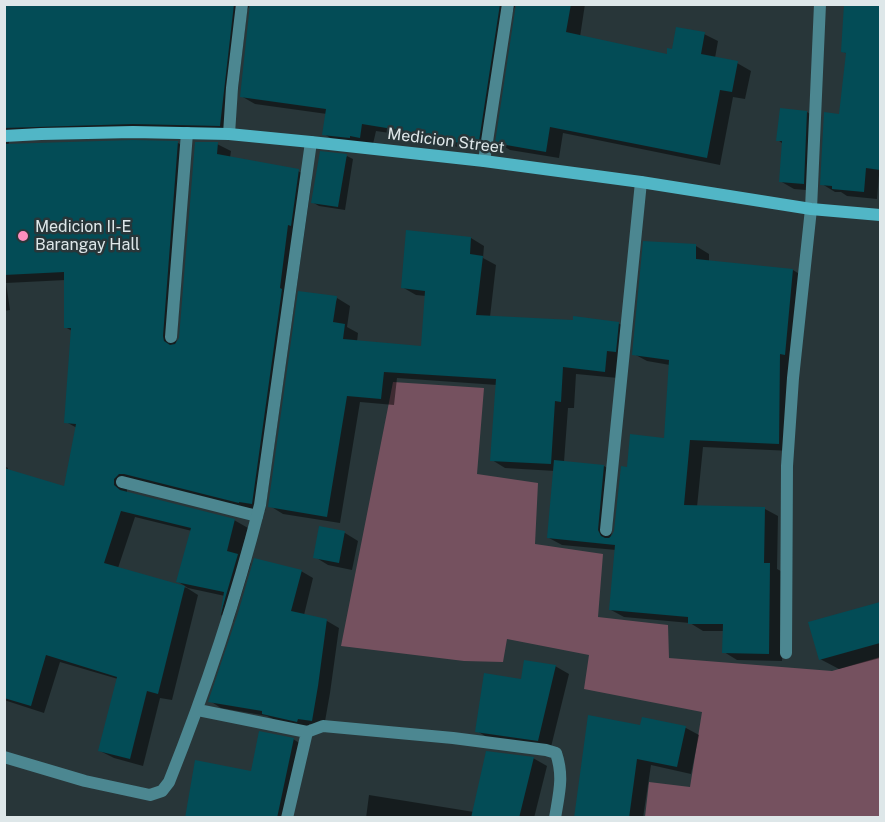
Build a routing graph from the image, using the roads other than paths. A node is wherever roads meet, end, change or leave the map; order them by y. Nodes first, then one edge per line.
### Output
1 (242, 4) edge
2 (508, 4) edge
3 (820, 4) edge
4 (187, 133) junction
5 (229, 134) junction
6 (4, 136) edge
7 (311, 142) junction
8 (484, 161) junction
9 (641, 182) junction
10 (811, 209) junction
11 (880, 215) edge
12 (171, 337) dead end
13 (122, 482) dead end
14 (257, 516) junction
15 (606, 530) dead end
16 (786, 653) dead end
17 (198, 710) junction
18 (307, 732) junction
19 (4, 757) edge
20 (287, 818) edge
21 (555, 818) edge

1 - 5 street
2 - 8 street
3 - 10 street
4 - 5 street, Medicion Street
4 - 6 street, Medicion Street
4 - 12 street
5 - 7 street, Medicion Street
7 - 8 street, Medicion Street
7 - 14 street
8 - 9 street, Medicion Street
9 - 10 street, Medicion Street
9 - 15 street
10 - 11 street, Medicion Street
10 - 16 street
13 - 14 street
14 - 17 street
17 - 18 street
17 - 19 street
18 - 20 street
18 - 21 street

